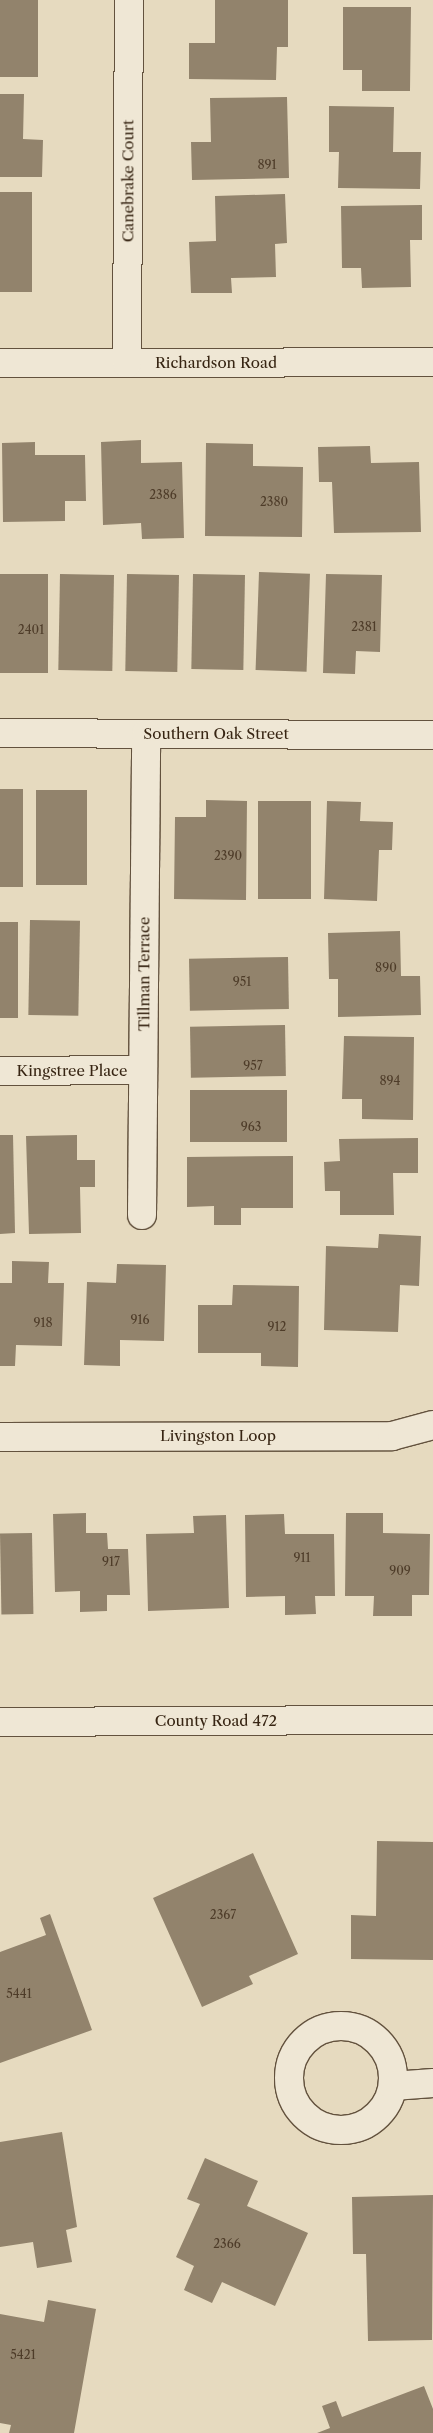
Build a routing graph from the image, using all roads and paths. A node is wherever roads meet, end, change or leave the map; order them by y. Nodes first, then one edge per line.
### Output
1 (129, 0) edge
2 (433, 362) edge
3 (0, 363) edge
4 (127, 363) junction
5 (0, 733) edge
6 (146, 734) junction
7 (433, 735) edge
8 (143, 1070) junction
9 (0, 1071) edge
10 (142, 1215) dead end
11 (433, 1425) edge
12 (0, 1437) edge
13 (433, 1720) edge
14 (0, 1722) edge
15 (433, 2083) edge
16 (393, 2086) dead end

1 - 4 street, Canebrake Court
2 - 4 street, Richardson Road
3 - 4 street, Richardson Road
5 - 6 street, Southern Oak Street
6 - 7 street, Southern Oak Street
6 - 8 street, Tillman Terrace
8 - 9 street, Kingstree Place
8 - 10 street, Tillman Terrace
11 - 12 street, Livingston Loop
13 - 14 street, County Road 472
15 - 16 street

